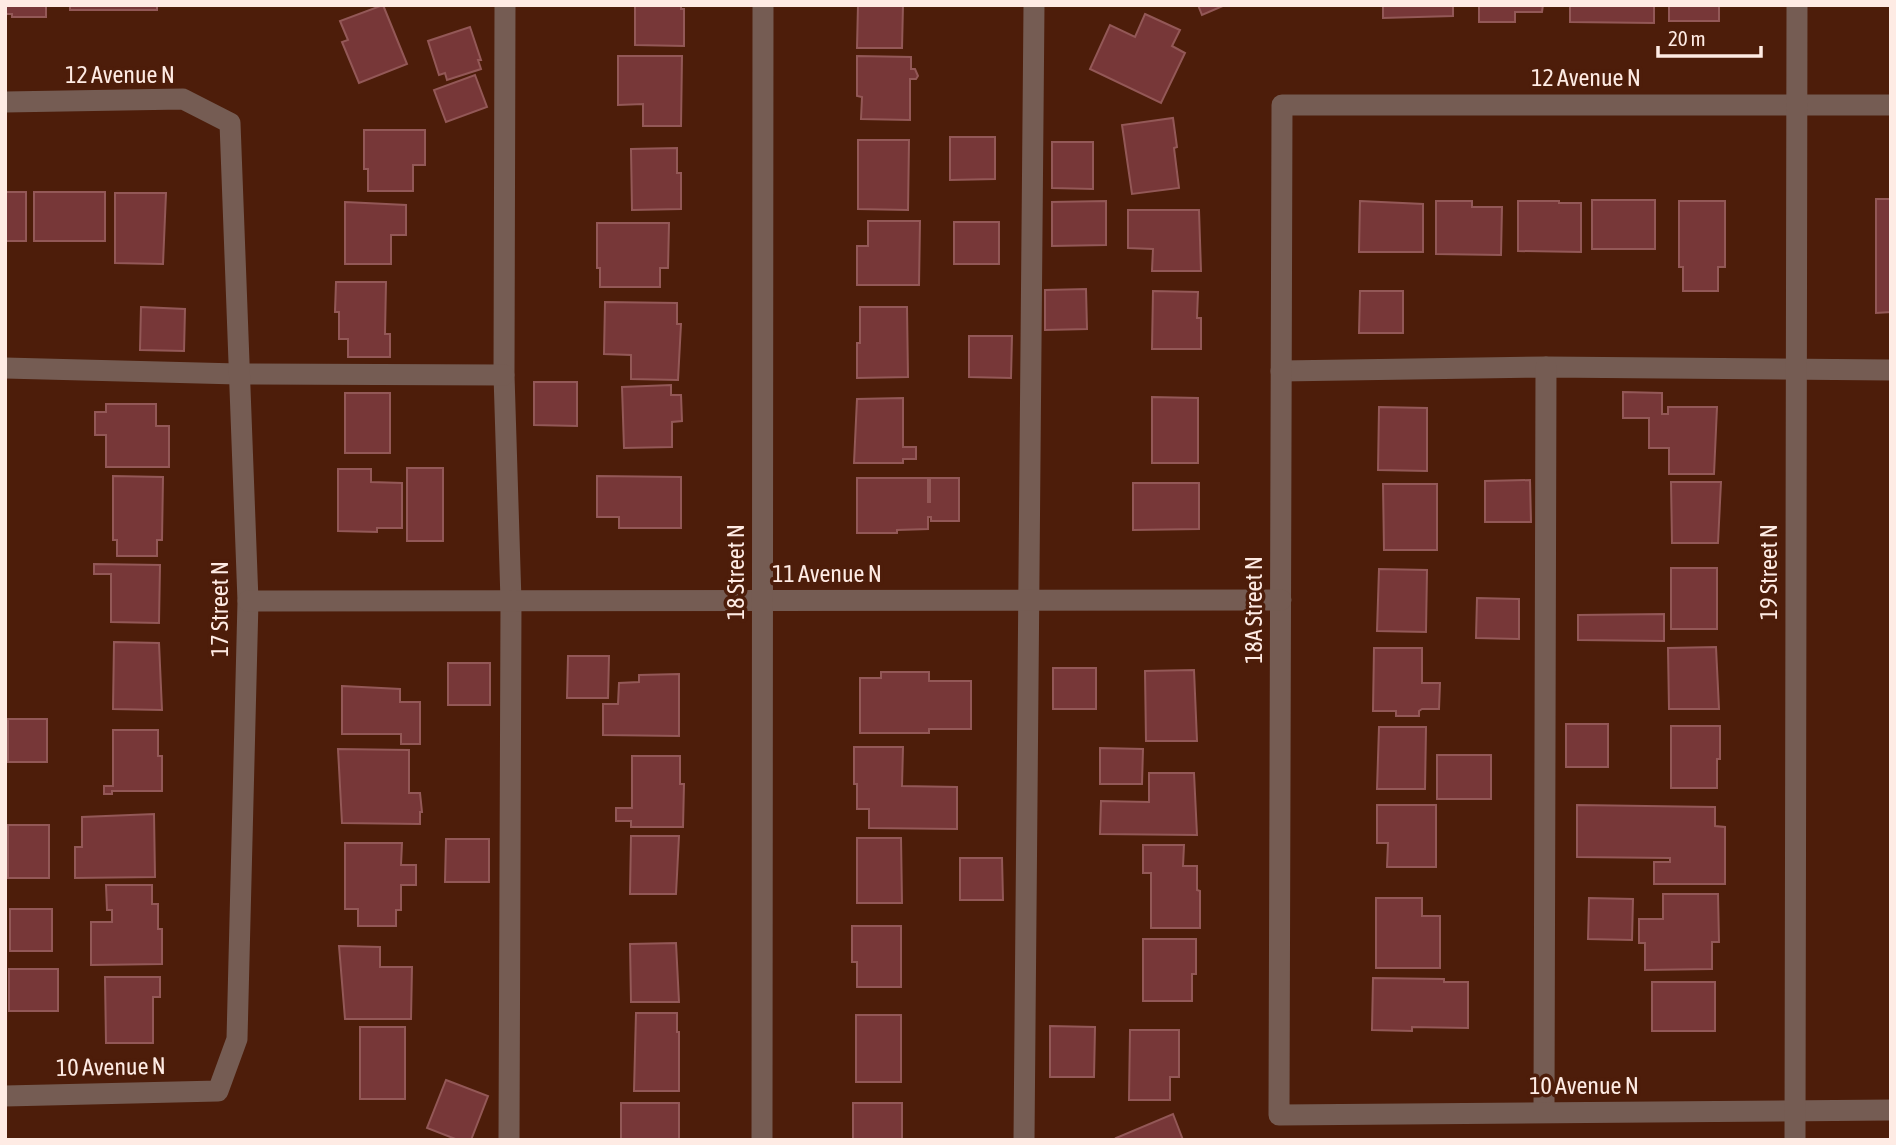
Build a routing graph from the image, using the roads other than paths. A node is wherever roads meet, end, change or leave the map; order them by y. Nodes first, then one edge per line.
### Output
1 (505, 5) edge
2 (763, 5) edge
3 (1034, 5) edge
4 (1797, 5) edge
5 (5, 102) edge
6 (1796, 104) junction
7 (1282, 105) joint
8 (1891, 105) edge
9 (230, 123) joint
10 (1546, 367) junction
11 (5, 368) edge
12 (1796, 369) junction
13 (1891, 370) edge
14 (1281, 371) junction
15 (238, 374) junction
16 (504, 375) junction
17 (1029, 600) junction
18 (1281, 600) junction
19 (248, 601) junction
20 (510, 601) junction
21 (762, 601) junction
22 (218, 1091) joint
23 (5, 1096) edge
24 (1891, 1110) edge
25 (1795, 1111) junction
26 (1544, 1112) junction
27 (1279, 1115) joint
28 (509, 1140) edge
29 (762, 1140) edge
30 (1024, 1140) edge
31 (1795, 1140) edge

1 - 16 street
2 - 21 street, 18 Street N
3 - 17 street
4 - 6 street, 19 Street N
5 - 9 street, 12 Avenue N
6 - 7 street, 12 Avenue N
6 - 8 street, 12 Avenue N
6 - 12 street, 19 Street N
7 - 14 street, 18A Street N
9 - 15 street, 17 Street N
10 - 12 street
10 - 14 street
10 - 26 street
11 - 15 street
12 - 13 street
12 - 25 street, 19 Street N
14 - 18 street, 18A Street N
15 - 16 street
15 - 19 street, 17 Street N
16 - 20 street
17 - 18 street, 11 Avenue N
17 - 21 street, 11 Avenue N
17 - 30 street
18 - 27 street, 18A Street N
19 - 20 street, 11 Avenue N
19 - 22 street, 17 Street N
20 - 21 street, 11 Avenue N
20 - 28 street
21 - 29 street, 18 Street N
22 - 23 street, 10 Avenue N
24 - 25 street, 10 Avenue N
25 - 26 street, 10 Avenue N
25 - 31 street, 19 Street N
26 - 27 street, 10 Avenue N

